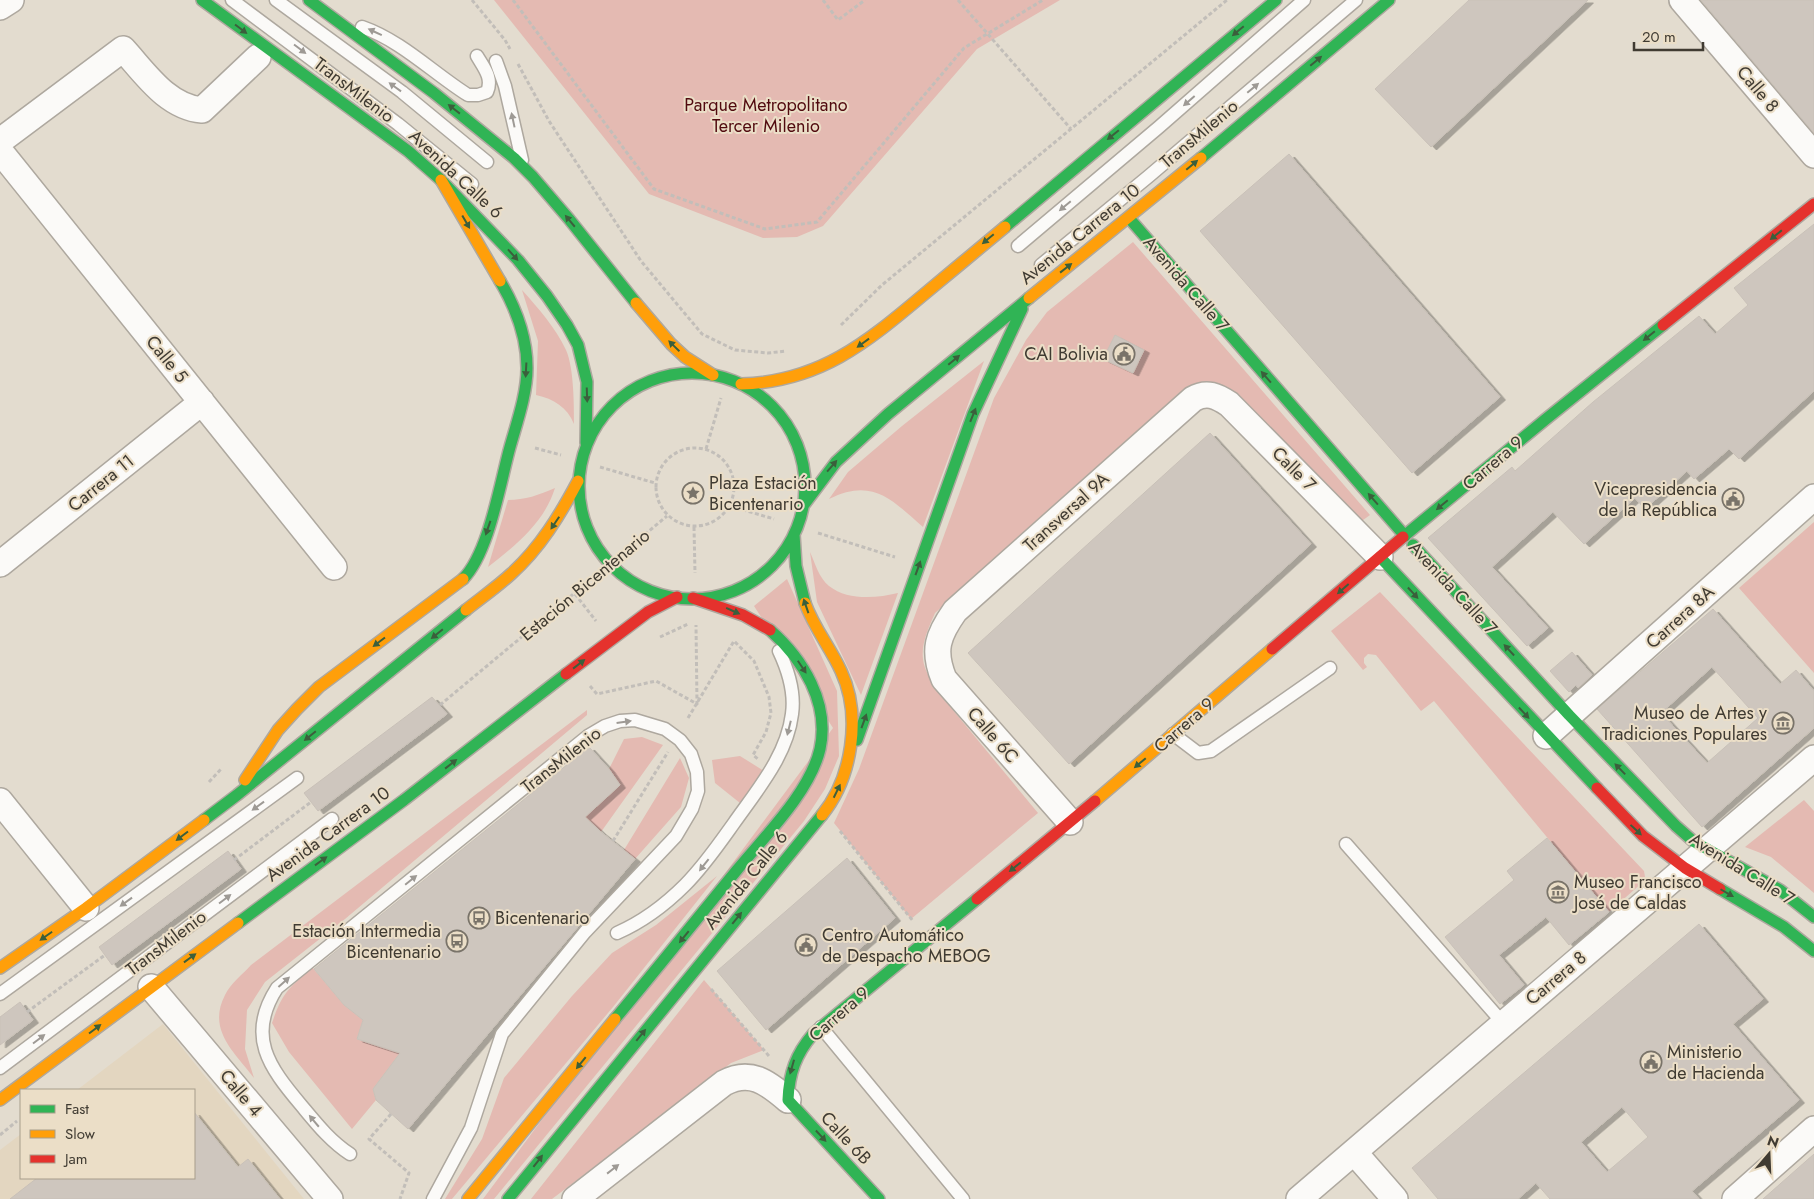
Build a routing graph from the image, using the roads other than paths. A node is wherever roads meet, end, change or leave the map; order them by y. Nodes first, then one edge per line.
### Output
1 (10, 0) edge
2 (202, 0) edge
3 (232, 0) edge
4 (276, 0) edge
5 (309, 0) edge
6 (1276, 0) edge
7 (1304, 0) edge
8 (1356, 0) edge
9 (1389, 0) edge
10 (1682, 0) edge
11 (0, 7) edge
12 (333, 17) junction
13 (258, 56) dead end
14 (477, 56) dead end
15 (496, 61) dead end
16 (0, 141) edge
17 (0, 151) edge
18 (1814, 155) edge
19 (487, 162) dead end
20 (524, 168) junction
21 (441, 180) junction
22 (472, 184) dead end
23 (1814, 204) edge
24 (1129, 218) junction
25 (1018, 246) dead end
26 (1041, 266) dead end
27 (1028, 298) junction
28 (713, 375) junction
29 (741, 384) junction
30 (1200, 395) joint
31 (202, 402) junction
32 (586, 443) junction
33 (578, 481) junction
34 (1814, 497) edge
35 (803, 506) junction
36 (794, 534) junction
37 (1409, 541) junction
38 (1380, 557) junction
39 (0, 564) edge
40 (334, 567) dead end
41 (676, 597) junction
42 (693, 598) junction
43 (770, 631) junction
44 (940, 638) joint
45 (1330, 668) dead end
46 (1569, 715) junction
47 (1173, 734) junction
48 (1546, 736) junction
49 (1814, 758) edge
50 (847, 767) junction
51 (297, 778) dead end
52 (237, 795) junction
53 (0, 801) edge
54 (332, 819) dead end
55 (1070, 822) junction
56 (1346, 844) dead end
57 (1707, 849) junction
58 (1685, 868) junction
59 (86, 908) junction
60 (1814, 917) edge
61 (617, 933) dead end
62 (1814, 951) edge
63 (0, 968) edge
64 (151, 987) junction
65 (0, 994) edge
66 (1503, 1023) junction
67 (821, 1027) junction
68 (0, 1068) edge
69 (788, 1090) junction
70 (0, 1100) edge
71 (1814, 1129) edge
72 (1354, 1152) junction
73 (350, 1154) dead end
74 (330, 1199) edge
75 (434, 1199) edge
76 (468, 1199) edge
77 (508, 1199) edge
78 (575, 1199) edge
79 (879, 1199) edge
80 (963, 1199) edge
81 (1299, 1199) edge
82 (1395, 1199) edge
83 (1735, 1199) edge

1 - 11 street
2 -> 21 main road, Avenida Calle 6
3 -> 22 lane, TransMilenio
19 -> 4 lane, TransMilenio
5 - 12 main road
6 -> 29 main road
7 -> 25 lane, TransMilenio
26 -> 8 lane, TransMilenio
24 -> 9 main road, Avenida Carrera 10
10 - 18 street, Calle 8
14 -> 12 lane
20 -> 12 main road
13 - 16 street
20 -> 15 lane
17 - 31 street, Calle 5
28 -> 20 main road
21 -> 32 main road, Avenida Calle 6
21 -> 52 main road
23 -> 37 main road, Carrera 9
27 -> 24 main road, Avenida Carrera 10
37 -> 24 main road, Avenida Calle 7
35 -> 27 main road, Avenida Carrera 10
50 -> 27 main road
28 - 29 main road
28 - 32 main road
29 - 35 main road
30 - 38 street, Calle 7
30 - 44 street, Transversal 9A
31 - 39 street, Carrera 11
31 - 40 street, Calle 5
32 - 33 main road
33 - 41 main road
33 -> 52 main road
34 - 46 street, Carrera 8A
35 - 36 main road
36 - 42 main road
50 -> 36 main road, Avenida Calle 6
37 - 38 main road, Carrera 9
46 -> 37 main road, Avenida Calle 7
38 -> 47 main road, Carrera 9
38 -> 48 main road, Avenida Calle 7
41 - 42 main road
64 -> 41 main road, Avenida Carrera 10
42 -> 43 main road, Avenida Calle 6
43 -> 61 lane
43 -> 76 main road, Avenida Calle 6
44 - 55 street, Calle 6C
45 - 47 lane
46 - 48 street, Carrera 8A
57 -> 46 main road, Avenida Calle 7
47 -> 55 main road, Carrera 9
48 -> 58 main road, Avenida Calle 7
49 - 57 street, Carrera 8
77 -> 50 main road, Avenida Calle 6
51 -> 65 lane
52 -> 59 main road
53 - 59 street
68 -> 54 lane, TransMilenio
55 -> 67 main road, Carrera 9
56 - 66 lane
57 - 58 street, Carrera 8
57 - 60 main road, Avenida Calle 7
58 -> 62 main road, Avenida Calle 7
58 - 66 street, Carrera 8
59 -> 63 main road
70 -> 64 main road, Avenida Carrera 10
64 - 74 street, Calle 4
66 - 72 street, Carrera 8
67 -> 69 main road, Carrera 9
67 - 80 lane
78 -> 69 street
69 -> 79 main road, Calle 6B
71 - 83 street
72 - 81 street, Carrera 8
72 - 82 street
73 -> 75 lane, TransMilenio

